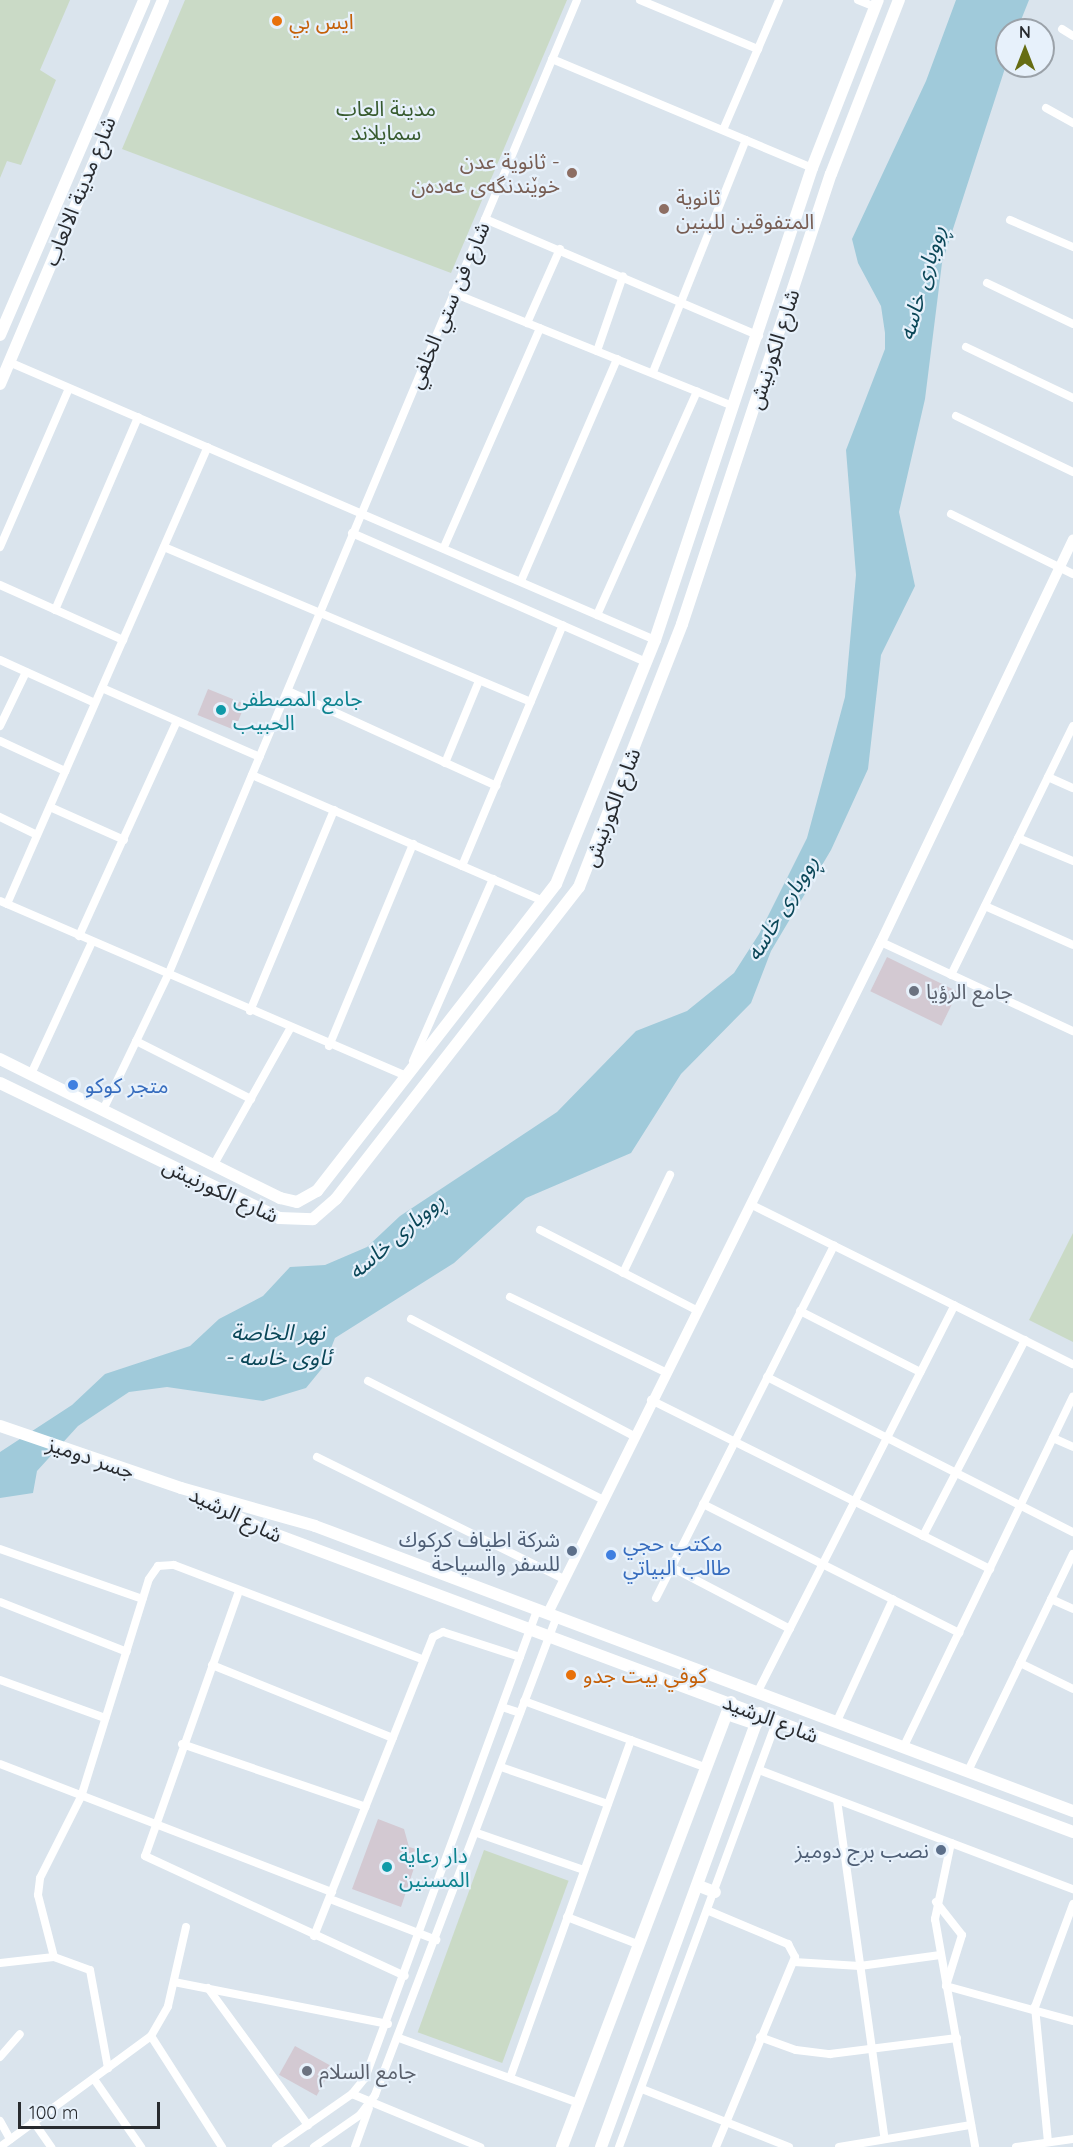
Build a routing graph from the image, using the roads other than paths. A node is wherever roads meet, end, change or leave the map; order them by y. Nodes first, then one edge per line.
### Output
1 (144, 0) edge
2 (162, 0) edge
3 (577, 0) edge
4 (640, 0) edge
5 (779, 0) edge
6 (858, 0) edge
7 (899, 0) edge
8 (877, 4) edge
9 (1062, 29) dead end
10 (1073, 36) edge
11 (758, 49) junction
12 (552, 59) junction
13 (1046, 108) dead end
14 (1073, 123) edge
15 (723, 130) junction
16 (746, 140) junction
17 (812, 168) junction
18 (485, 219) junction
19 (1010, 220) dead end
20 (1073, 247) edge
21 (560, 249) junction
22 (623, 276) junction
23 (987, 283) dead end
24 (22, 284) junction
25 (38, 290) junction
26 (453, 293) junction
27 (680, 301) junction
28 (527, 323) junction
29 (1073, 324) edge
30 (540, 328) junction
31 (0, 335) edge
32 (759, 336) junction
33 (966, 347) dead end
34 (597, 351) junction
35 (617, 359) junction
36 (9, 362) junction
37 (652, 372) junction
38 (0, 384) edge
39 (69, 388) junction
40 (697, 391) junction
41 (1073, 398) edge
42 (734, 406) junction
43 (956, 416) dead end
44 (138, 417) junction
45 (208, 447) junction
46 (1073, 472) edge
47 (701, 502) junction
48 (721, 508) junction
49 (361, 511) junction
50 (951, 514) dead end
51 (352, 533) junction
52 (1073, 539) edge
53 (0, 547) edge
54 (164, 547) junction
55 (444, 547) junction
56 (1059, 567) junction
57 (1073, 574) edge
58 (521, 581) junction
59 (0, 585) edge
60 (55, 610) junction
61 (597, 615) junction
62 (318, 616) junction
63 (563, 626) junction
64 (123, 640) junction
65 (655, 640) junction
66 (0, 660) edge
67 (646, 662) junction
68 (26, 672) junction
69 (479, 681) junction
70 (102, 688) junction
71 (288, 691) junction
72 (531, 702) junction
73 (95, 703) junction
74 (177, 721) junction
75 (0, 726) edge
76 (1073, 726) edge
77 (0, 741) edge
78 (260, 757) junction
79 (445, 763) junction
80 (65, 771) junction
81 (252, 775) junction
82 (1048, 777) junction
83 (496, 786) junction
84 (1073, 788) edge
85 (50, 807) junction
86 (334, 810) junction
87 (0, 818) edge
88 (583, 819) junction
89 (603, 826) junction
90 (37, 835) junction
91 (1018, 838) junction
92 (124, 840) junction
93 (413, 844) junction
94 (1073, 861) edge
95 (462, 866) junction
96 (493, 879) junction
97 (543, 901) junction
98 (3, 903) edge
99 (985, 906) junction
100 (79, 936) junction
101 (92, 942) junction
102 (881, 942) junction
103 (1073, 945) edge
104 (168, 975) junction
105 (951, 975) junction
106 (250, 1011) junction
107 (290, 1029) junction
108 (1073, 1031) edge
109 (136, 1041) junction
110 (329, 1046) junction
111 (0, 1059) edge
112 (31, 1074) junction
113 (406, 1079) junction
114 (0, 1083) edge
115 (251, 1099) junction
116 (103, 1110) junction
117 (213, 1166) junction
118 (670, 1175) dead end
119 (752, 1204) junction
120 (540, 1230) dead end
121 (834, 1245) junction
122 (623, 1273) junction
123 (510, 1297) dead end
124 (955, 1305) junction
125 (696, 1310) junction
126 (800, 1311) junction
127 (411, 1319) dead end
128 (1025, 1340) junction
129 (1073, 1364) edge
130 (665, 1372) junction
131 (920, 1372) junction
132 (766, 1377) junction
133 (368, 1381) dead end
134 (1073, 1397) edge
135 (651, 1400) junction
136 (0, 1426) edge
137 (634, 1436) junction
138 (887, 1438) junction
139 (1053, 1438) junction
140 (735, 1441) junction
141 (1073, 1447) edge
142 (316, 1457) dead end
143 (956, 1473) junction
144 (182, 1488) junction
145 (604, 1500) junction
146 (854, 1502) junction
147 (703, 1504) junction
148 (1020, 1505) junction
149 (1073, 1532) edge
150 (923, 1536) junction
151 (0, 1549) edge
152 (1073, 1554) edge
153 (823, 1564) junction
154 (671, 1567) junction
155 (990, 1569) junction
156 (564, 1579) junction
157 (239, 1591) junction
158 (656, 1598) dead end
159 (143, 1599) junction
160 (893, 1599) junction
161 (1051, 1599) junction
162 (0, 1602) edge
163 (1073, 1609) edge
164 (547, 1613) junction
165 (531, 1627) junction
166 (790, 1629) junction
167 (959, 1633) junction
168 (550, 1634) junction
169 (127, 1652) junction
170 (520, 1657) junction
171 (424, 1660) junction
172 (1020, 1663) junction
173 (212, 1665) junction
174 (0, 1680) edge
175 (1073, 1689) edge
176 (758, 1691) junction
177 (524, 1701) junction
178 (502, 1707) junction
179 (729, 1708) junction
180 (520, 1713) junction
181 (105, 1718) junction
182 (758, 1719) junction
183 (777, 1719) junction
184 (837, 1721) junction
185 (393, 1738) junction
186 (631, 1740) junction
187 (182, 1744) junction
188 (904, 1746) junction
189 (0, 1764) edge
190 (501, 1767) junction
191 (707, 1768) junction
192 (10, 1769) junction
193 (759, 1770) junction
194 (968, 1771) junction
195 (0, 1774) edge
196 (1006, 1786) junction
197 (81, 1797) junction
198 (837, 1800) junction
199 (608, 1804) junction
200 (1000, 1804) junction
201 (366, 1807) junction
202 (1073, 1811) edge
203 (154, 1820) junction
204 (1073, 1832) edge
205 (477, 1833) junction
206 (951, 1843) junction
207 (584, 1870) junction
208 (699, 1886) junction
209 (1073, 1888) edge
210 (715, 1892) junction
211 (331, 1896) junction
212 (936, 1902) junction
213 (1073, 1904) edge
214 (709, 1911) junction
215 (567, 1917) junction
216 (186, 1927) dead end
217 (420, 1934) junction
218 (314, 1936) junction
219 (436, 1940) junction
220 (640, 1945) junction
221 (940, 1955) junction
222 (54, 1957) junction
223 (794, 1962) junction
224 (0, 1963) edge
225 (860, 1966) junction
226 (405, 1976) junction
227 (174, 1982) junction
228 (946, 1986) junction
229 (208, 1988) junction
230 (1035, 2007) junction
231 (1073, 2020) edge
232 (388, 2024) junction
233 (21, 2034) dead end
234 (151, 2036) junction
235 (760, 2037) junction
236 (399, 2038) junction
237 (957, 2038) junction
238 (873, 2052) junction
239 (0, 2057) edge
240 (108, 2068) junction
241 (94, 2079) junction
242 (510, 2079) junction
243 (642, 2089) junction
244 (352, 2094) junction
245 (371, 2102) junction
246 (579, 2103) junction
247 (725, 2120) junction
248 (0, 2121) edge
249 (33, 2121) junction
250 (308, 2125) junction
251 (971, 2125) junction
252 (884, 2136) junction
253 (10, 2139) junction
254 (1073, 2139) edge
255 (1048, 2142) junction
256 (476, 2146) edge
257 (0, 2147) edge
258 (51, 2147) edge
259 (141, 2147) edge
260 (222, 2147) edge
261 (276, 2147) edge
262 (314, 2147) edge
263 (355, 2147) edge
264 (562, 2147) edge
265 (601, 2147) edge
266 (619, 2147) edge
267 (716, 2147) edge
268 (789, 2147) edge
269 (839, 2147) edge
270 (975, 2147) edge
271 (1016, 2147) edge

1 - 24 main road, شارع مدينة الالعاب
2 - 25 main road, شارع مدينة الالعاب
3 - 12 street, شارع فن ستي الخلفي
4 - 11 street
5 - 11 street
6 - 8 street
7 - 48 main road, شارع الكورنيش
8 - 17 main road, شارع الكورنيش
9 - 10 street
11 - 15 street
12 - 15 street
12 - 18 street, شارع فن ستي الخلفي
13 - 14 street
15 - 16 street
16 - 17 street
16 - 27 street
17 - 32 main road, شارع الكورنيش
18 - 21 street
18 - 26 street, شارع فن ستي الخلفي
19 - 20 street
21 - 22 street
21 - 28 street
22 - 27 street
22 - 34 street
23 - 29 street
24 - 25 main road
24 - 31 main road, شارع مدينة الالعاب
25 - 36 main road, شارع مدينة الالعاب
26 - 28 street
26 - 49 street, شارع فن ستي الخلفي
27 - 32 street
27 - 37 street
28 - 30 street
30 - 34 street
30 - 55 street
32 - 42 main road, شارع الكورنيش
33 - 41 street
34 - 35 street
35 - 37 street
35 - 58 street
36 - 38 main road, شارع مدينة الالعاب
36 - 39 street
37 - 40 street
39 - 44 street
39 - 53 street
40 - 42 street
40 - 61 street
42 - 47 main road, شارع الكورنيش
43 - 46 street
44 - 45 street
44 - 60 street
45 - 49 street
45 - 54 street
47 - 48 main road
47 - 65 main road, شارع الكورنيش
48 - 89 main road, شارع الكورنيش
49 - 51 street, شارع فن ستي الخلفي
49 - 55 street
50 - 56 street
51 - 62 street, شارع فن ستي الخلفي
51 - 63 street
52 - 56 street
54 - 62 street
54 - 64 street
55 - 58 street
56 - 57 street
56 - 102 street
58 - 61 street
59 - 60 street
60 - 64 street
61 - 65 street
62 - 69 street
62 - 71 street, شارع فن ستي الخلفي
63 - 67 street
63 - 72 street
64 - 70 street
65 - 67 main road, شارع الكورنيش
66 - 68 street
67 - 88 main road, شارع الكورنيش
68 - 73 street
68 - 75 street
69 - 72 street
69 - 79 street
70 - 73 street
70 - 74 street
71 - 78 street, شارع فن ستي الخلفي
71 - 79 street
72 - 83 street
73 - 80 street
74 - 78 street
74 - 92 street
76 - 82 street
77 - 80 street
78 - 81 street, شارع فن ستي الخلفي
79 - 83 street
80 - 85 street
81 - 86 street
81 - 104 street, شارع فن ستي الخلفي
82 - 84 street
82 - 91 street
83 - 95 street
85 - 90 street
85 - 92 street
86 - 93 street
86 - 106 street
87 - 90 street
88 - 89 main road
88 - 97 main road, شارع الكورنيش
89 - 114 main road, شارع الكورنيش
90 - 98 street
91 - 94 street
91 - 99 street
92 - 100 street
93 - 95 street
93 - 110 street
95 - 96 street
96 - 97 street
96 - 113 street
97 - 113 main road, شارع الكورنيش
98 - 100 street
99 - 103 street
99 - 105 street
100 - 101 street
101 - 104 street
101 - 112 street
102 - 105 street
102 - 119 street
104 - 106 street
104 - 109 street, شارع فن ستي الخلفي
105 - 108 street
106 - 107 street
107 - 110 street
107 - 115 street
109 - 115 street
109 - 116 street, شارع فن ستي الخلفي
110 - 113 street
111 - 112 main road, شارع الكورنيش
112 - 116 main road, شارع الكورنيش
113 - 117 main road, شارع الكورنيش
115 - 117 street
116 - 117 main road, شارع الكورنيش
118 - 122 street
119 - 121 street
119 - 125 street
120 - 122 street
121 - 124 street
121 - 126 street
122 - 125 street
123 - 130 street
124 - 128 street
124 - 131 street
125 - 130 street
126 - 131 street
126 - 132 street
127 - 137 street
128 - 129 street
128 - 143 street
130 - 135 street
131 - 138 street
132 - 138 street
132 - 140 street
133 - 145 street
134 - 139 street
135 - 137 street
135 - 140 street
136 - 144 main road, جسر دوميز
137 - 145 street
138 - 143 street
138 - 146 street
139 - 141 street
139 - 148 street
140 - 146 street
140 - 147 street
142 - 156 street
143 - 148 street
143 - 150 street
144 - 164 main road, شارع الرشيد
144 - 165 main road, شارع الرشيد
145 - 156 street
146 - 150 street
146 - 153 street
147 - 153 street
147 - 154 street
148 - 149 street
148 - 155 street
150 - 155 street
151 - 159 street
152 - 161 street
153 - 160 street
153 - 166 street
154 - 158 street
154 - 166 street
155 - 167 street
156 - 164 street
157 - 159 street
157 - 171 street
157 - 173 street
159 - 169 street
160 - 167 street
160 - 184 street
161 - 163 street
161 - 172 street
162 - 169 street
164 - 165 street
164 - 168 street
164 - 176 main road, شارع الرشيد
165 - 168 main road, شارع الرشيد
165 - 170 street
166 - 176 street
167 - 188 street
168 - 177 street
168 - 179 main road, شارع الرشيد
169 - 181 street
170 - 171 street
170 - 178 street
171 - 185 street
172 - 175 street
172 - 194 street
173 - 185 street
173 - 187 street
174 - 181 street
176 - 184 main road, شارع الرشيد
177 - 180 street
177 - 186 street
178 - 180 street
178 - 217 street
179 - 182 main road, شارع الرشيد
179 - 191 main road
180 - 190 street
181 - 197 street
182 - 183 main road, شارع الرشيد
182 - 208 main road
183 - 193 street
183 - 200 main road, شارع الرشيد
184 - 188 main road, شارع الرشيد
185 - 201 street
186 - 191 street
186 - 199 street
187 - 201 street
187 - 203 street
188 - 194 main road, شارع الرشيد
189 - 192 street
190 - 199 street
190 - 205 street
191 - 220 main road
192 - 195 street
192 - 197 street
193 - 198 street
193 - 210 street
194 - 196 main road, شارع الرشيد
196 - 200 main road
196 - 202 main road, شارع الرشيد
197 - 203 street
197 - 222 street
198 - 206 street
198 - 225 street
199 - 207 street
200 - 204 main road, شارع الرشيد
201 - 211 street
203 - 211 street
203 - 218 street
205 - 207 street
205 - 219 street
206 - 209 street
206 - 212 street
207 - 215 street
208 - 210 main road
208 - 265 main road
210 - 214 street
211 - 217 street
211 - 218 street
212 - 221 street
212 - 228 street
213 - 230 street
214 - 223 street
214 - 243 street
215 - 220 street
215 - 242 street
216 - 227 street
217 - 219 street
217 - 226 street
218 - 226 street
219 - 236 street
220 - 246 main road
221 - 225 street
221 - 228 street
222 - 224 street
222 - 240 street
223 - 225 street
223 - 235 street
225 - 238 street
226 - 232 street
227 - 229 street
227 - 234 street
228 - 230 street
228 - 237 street
229 - 232 street
229 - 250 street
230 - 231 street
230 - 255 street
232 - 244 street
233 - 239 street
234 - 240 street
234 - 260 street
235 - 238 street
235 - 247 street
236 - 242 street
236 - 245 street
237 - 238 street
237 - 251 street
238 - 252 street
240 - 241 street
241 - 249 street
241 - 259 street
242 - 246 street
243 - 247 street
243 - 266 street
244 - 245 street
244 - 250 street
245 - 256 street
245 - 262 street
245 - 263 street
246 - 264 main road
247 - 267 street
247 - 268 street
248 - 253 street
249 - 253 street
249 - 258 street
250 - 261 street
251 - 252 street
251 - 270 street
252 - 269 street
253 - 257 street
254 - 255 street
255 - 271 street

